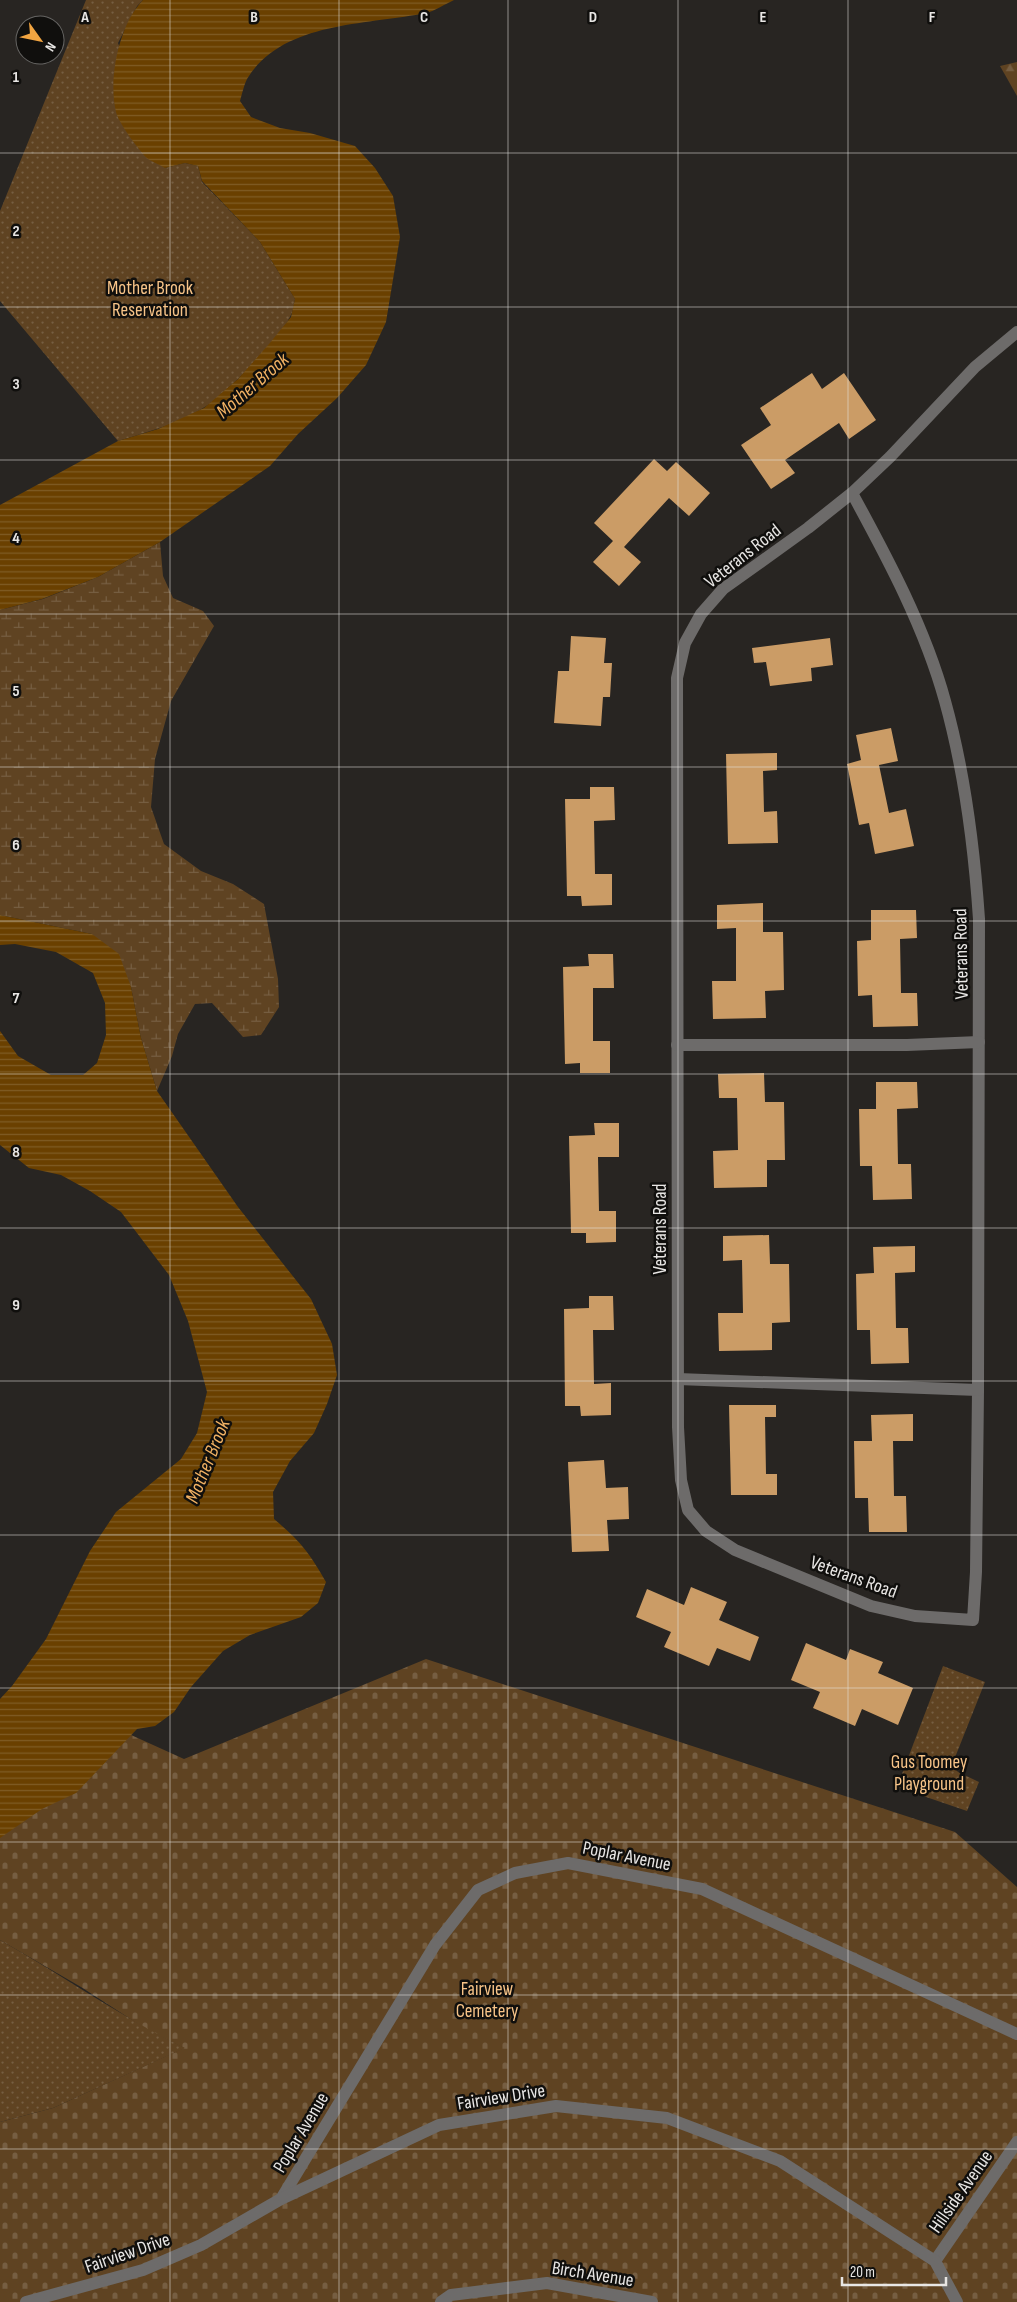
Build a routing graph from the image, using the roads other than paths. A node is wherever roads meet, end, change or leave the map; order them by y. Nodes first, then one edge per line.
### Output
1 (1017, 332) edge
2 (852, 493) junction
3 (979, 1042) junction
4 (677, 1046) junction
5 (678, 1379) junction
6 (978, 1390) junction
7 (1017, 2034) edge
8 (1017, 2142) edge
9 (281, 2199) junction
10 (935, 2261) junction
11 (26, 2302) edge
12 (441, 2302) edge
13 (652, 2302) edge
14 (958, 2302) edge

1 - 2 street, Veterans Road
2 - 3 street, Veterans Road
2 - 4 street, Veterans Road
3 - 4 street
3 - 6 street, Veterans Road
4 - 5 street, Veterans Road
5 - 6 street
5 - 6 street, Veterans Road
7 - 9 street, Poplar Avenue
8 - 10 street, Hillside Avenue
9 - 10 street, Fairview Drive
9 - 11 street, Fairview Drive
10 - 14 street, Fairview Drive
12 - 13 street, Birch Avenue

